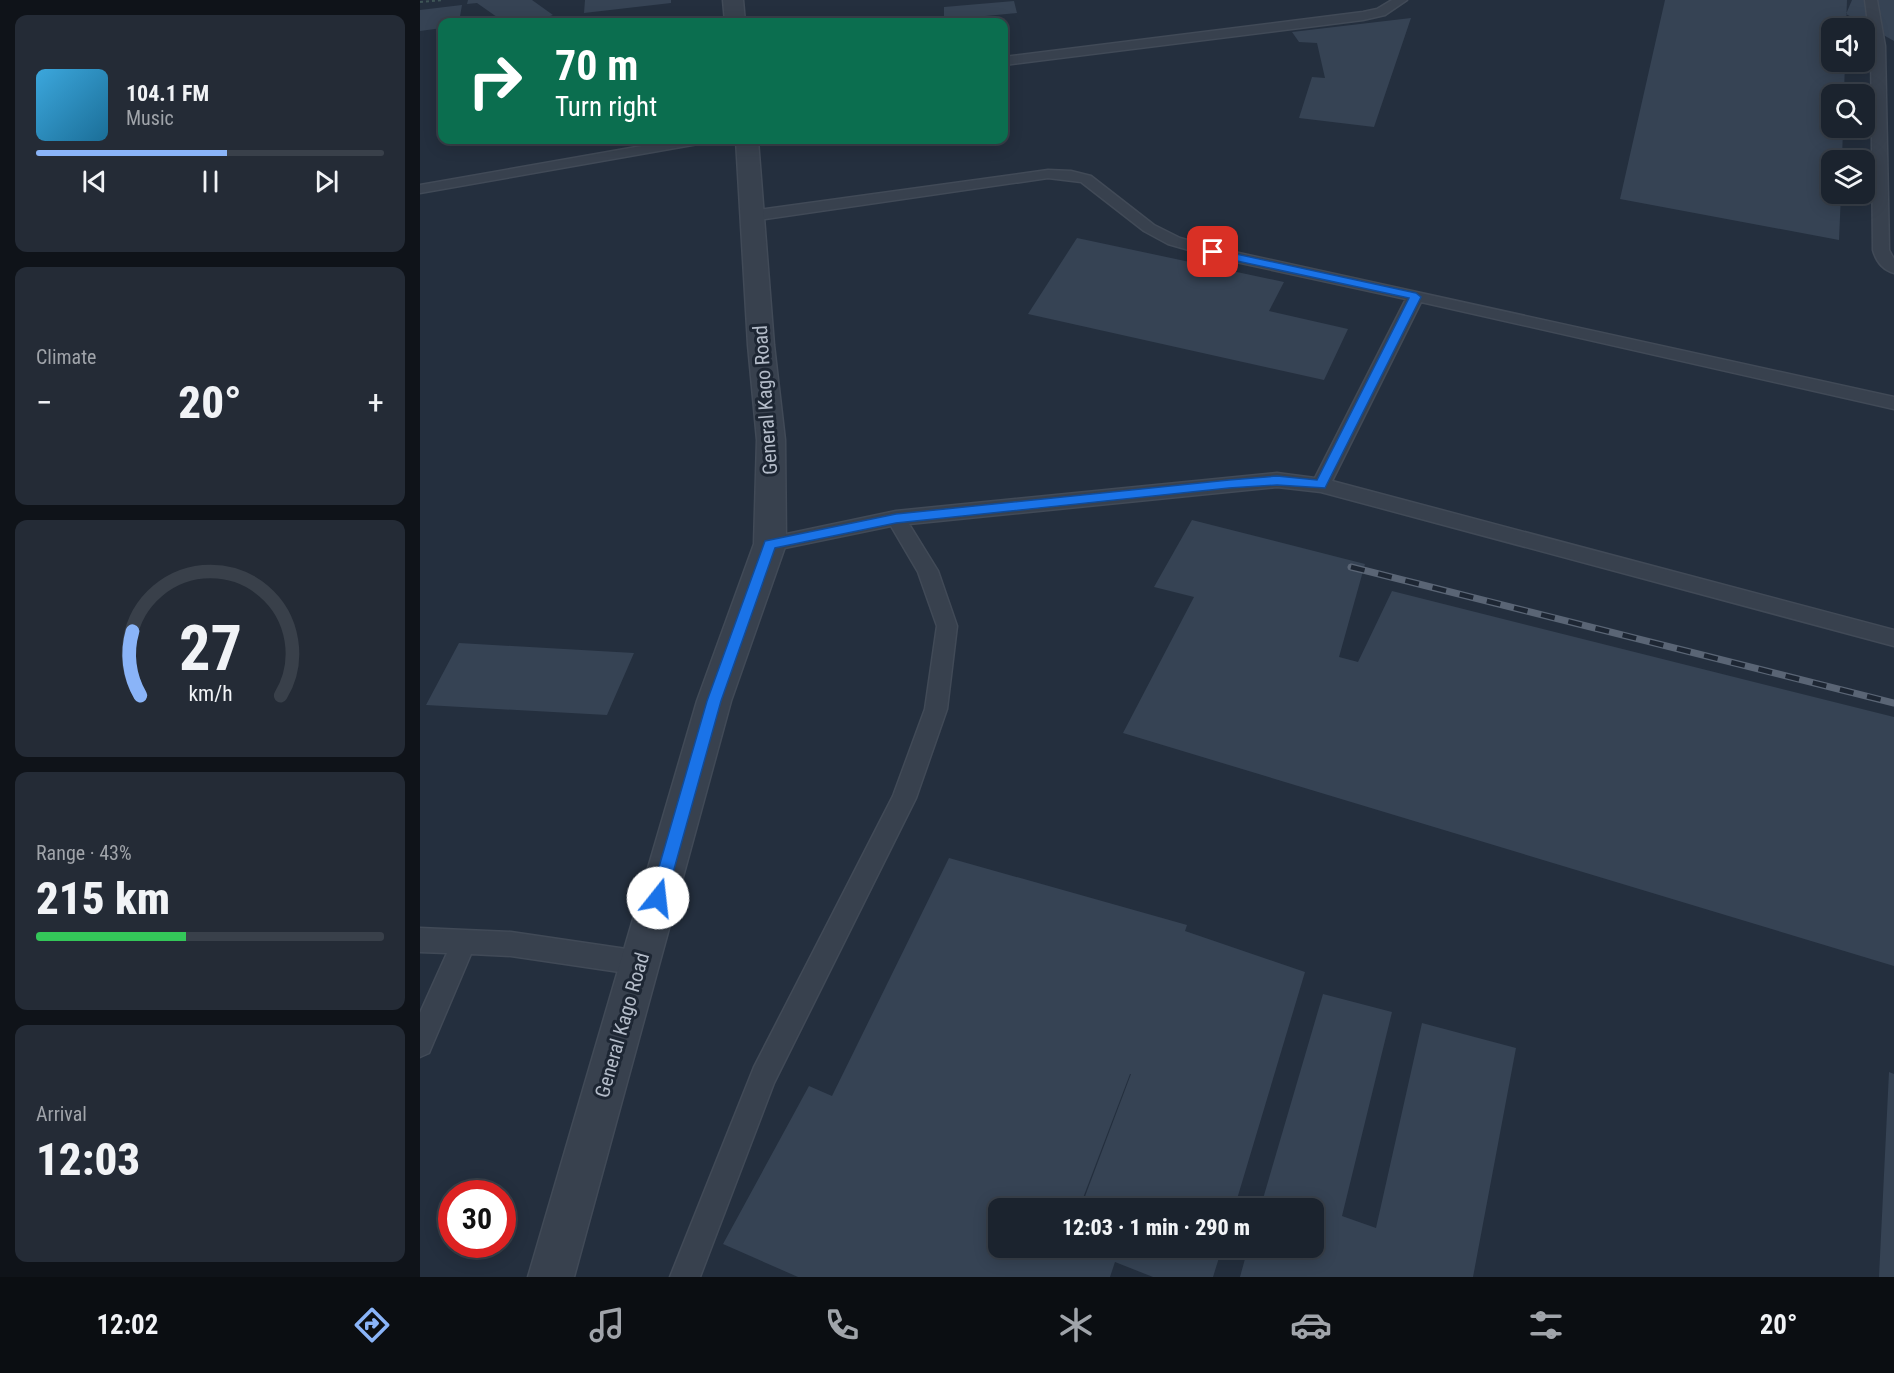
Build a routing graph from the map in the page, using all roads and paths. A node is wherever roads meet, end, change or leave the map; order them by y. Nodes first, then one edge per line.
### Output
1 (444, 0) edge
2 (733, 0) edge
3 (1401, 0) edge
4 (1871, 0) edge
5 (420, 2) edge
6 (735, 18) edge
7 (1008, 61) edge
8 (675, 144) edge
9 (747, 144) edge
10 (420, 189) edge
11 (752, 216) junction
12 (1894, 268) edge
13 (1416, 297) junction
14 (1894, 403) edge
15 (1321, 485) junction
16 (896, 518) junction
17 (770, 544) junction
18 (1894, 638) edge
19 (420, 940) edge
20 (464, 942) junction
21 (640, 963) junction
22 (420, 1044) edge
23 (551, 1277) edge
24 (685, 1277) edge

1 - 5 path
2 - 6 street
3 - 7 lane
4 - 12 lane
8 - 10 lane
9 - 11 street, General Kago Road
11 - 13 lane
11 - 17 street, General Kago Road
13 - 14 lane
13 - 15 lane
15 - 16 lane
15 - 18 lane
16 - 17 lane
16 - 24 lane
17 - 21 street, General Kago Road
19 - 20 lane
20 - 21 lane
20 - 22 lane
21 - 23 street, General Kago Road

